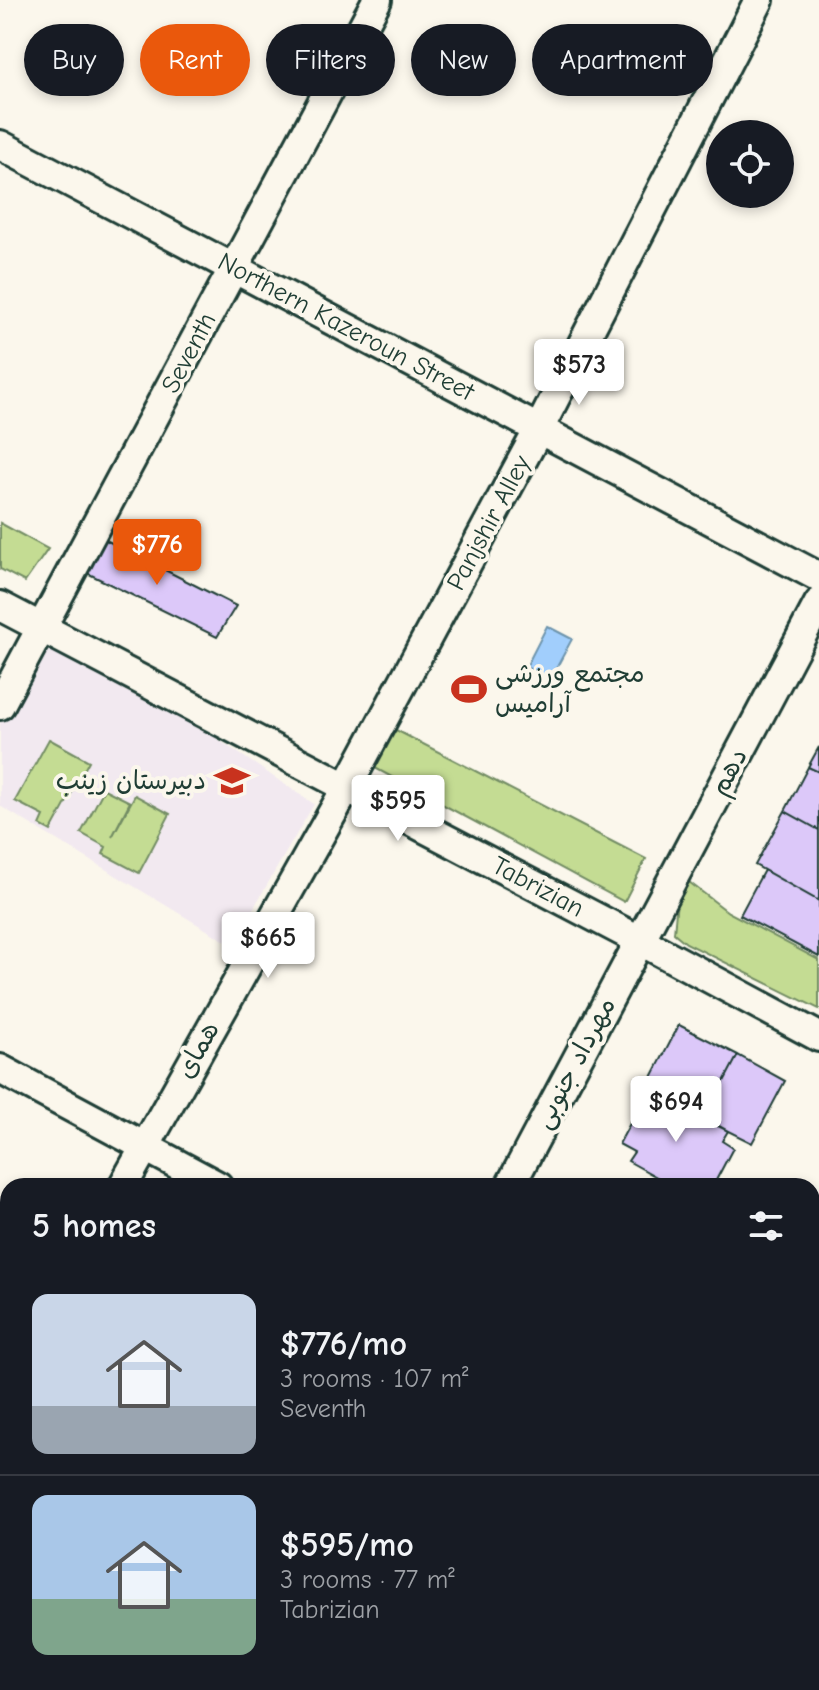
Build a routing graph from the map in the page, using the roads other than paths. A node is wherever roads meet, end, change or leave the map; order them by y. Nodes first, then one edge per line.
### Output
1 (377, 0) edge
2 (759, 0) edge
3 (0, 145) edge
4 (234, 269) junction
5 (539, 429) junction
6 (819, 577) edge
7 (819, 603) edge
8 (0, 606) edge
9 (42, 628) junction
10 (0, 705) edge
11 (347, 787) junction
12 (639, 940) junction
13 (819, 1037) edge
14 (0, 1069) edge
15 (144, 1146) junction
16 (127, 1178) edge
17 (203, 1178) edge
18 (514, 1178) edge

1 - 4 street, Seventh
2 - 5 street, Panjshir Alley
3 - 4 street, Northern Kazeroun Street
4 - 5 street, Northern Kazeroun Street
4 - 9 street, Seventh
5 - 6 street, Northern Kazeroun Street
5 - 11 street, Panjshir Alley
7 - 12 street, دهم
8 - 9 street, Tabrizian
9 - 10 street, Seventh
9 - 11 street, Tabrizian
11 - 12 street, Tabrizian
11 - 15 street, همای
12 - 13 street, Tabrizian
12 - 18 street, مهرداد جنوبی
14 - 15 street
15 - 16 street, همای
15 - 17 street

